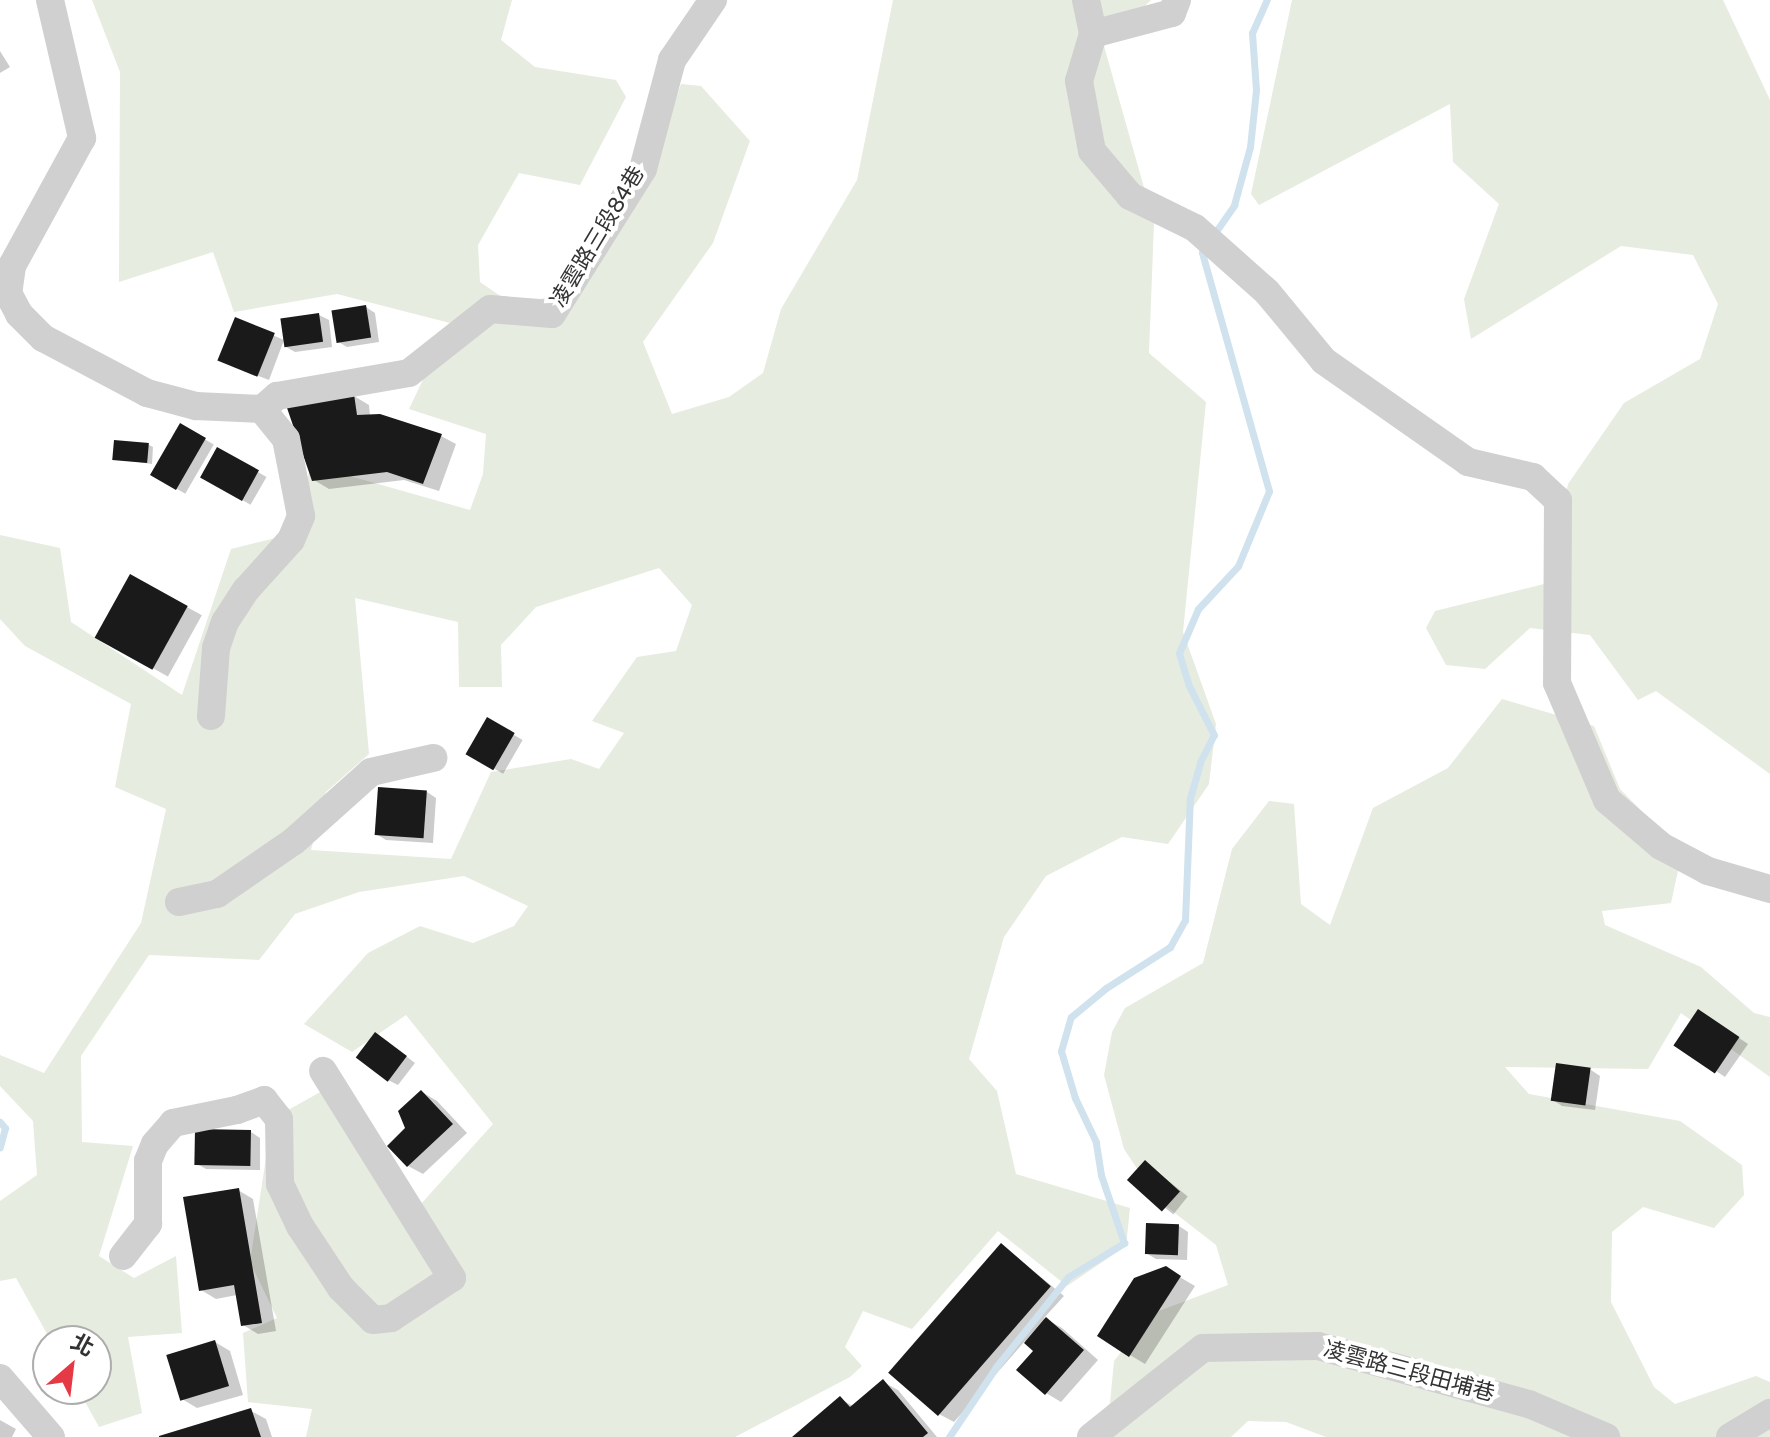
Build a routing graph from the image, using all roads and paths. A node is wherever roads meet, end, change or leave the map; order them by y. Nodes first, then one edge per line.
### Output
1 (50, 0) edge
2 (713, 0) edge
3 (1086, 0) edge
4 (1177, 0) edge
5 (1093, 34) junction
6 (262, 409) junction
7 (211, 716) dead end
8 (433, 758) dead end
9 (1770, 889) edge
10 (179, 902) dead end
11 (323, 1071) dead end
12 (123, 1256) dead end
13 (0, 1378) edge
14 (1770, 1413) edge
15 (51, 1437) edge
16 (1091, 1437) edge
17 (1606, 1437) edge
18 (1730, 1437) edge

1 - 6 street, 凌雲路三段84巷
2 - 6 street, 凌雲路三段84巷
3 - 5 street
4 - 5 street
5 - 9 street
6 - 7 street
8 - 10 street
11 - 12 street
13 - 15 street
14 - 18 street
16 - 17 street, 凌雲路三段田埔巷

